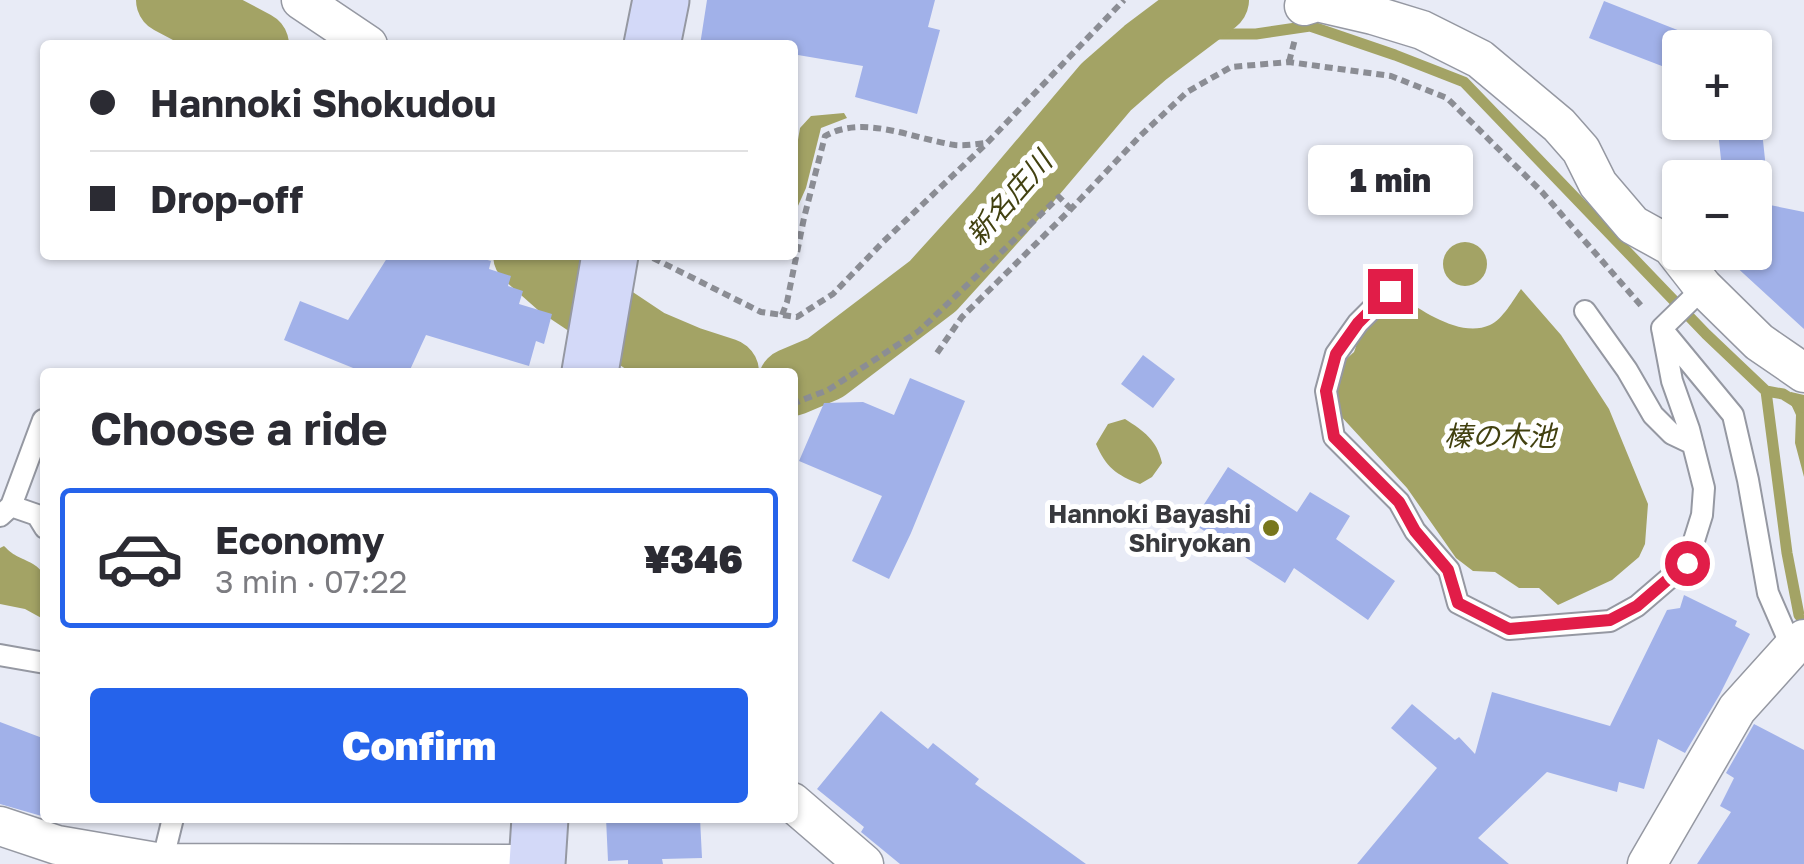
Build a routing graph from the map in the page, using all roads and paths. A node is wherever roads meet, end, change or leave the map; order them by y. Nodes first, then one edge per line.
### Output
1 (301, 0) edge
2 (660, 0) edge
3 (1124, 0) edge
4 (1304, 6) dead end
5 (361, 40) edge
6 (653, 40) edge
7 (987, 143) junction
8 (1071, 209) junction
9 (798, 250) edge
10 (1000, 254) junction
11 (609, 260) edge
12 (657, 260) edge
13 (796, 260) edge
14 (1012, 268) junction
15 (978, 276) junction
16 (1702, 289) junction
17 (990, 290) junction
18 (1390, 291) dead end
19 (1585, 311) dead end
20 (782, 314) junction
21 (1662, 328) junction
22 (938, 352) dead end
23 (591, 365) edge
24 (1804, 372) edge
25 (798, 402) edge
26 (40, 427) edge
27 (1693, 444) junction
28 (5, 511) edge
29 (40, 518) edge
30 (1797, 644) edge
31 (0, 655) edge
32 (40, 663) edge
33 (798, 807) edge
34 (172, 823) edge
35 (540, 823) edge
36 (0, 826) edge
37 (162, 864) edge
38 (537, 864) edge
39 (864, 864) edge
40 (1647, 864) edge

1 - 5 street
2 - 6 street
3 - 7 path
4 - 16 street
7 - 9 path
7 - 20 path
8 - 10 path
8 - 14 path
8 - 21 path
10 - 14 path
10 - 15 path
11 - 23 street
12 - 20 path
13 - 20 path
14 - 17 path
15 - 17 path
15 - 25 path
16 - 21 lane
16 - 24 street
17 - 22 path
18 - 27 lane
19 - 27 lane
21 - 27 lane
21 - 30 lane
26 - 28 lane
28 - 29 lane
30 - 40 street
31 - 32 lane
33 - 39 street
34 - 37 lane
35 - 38 street
36 - 37 street
37 - 38 street

